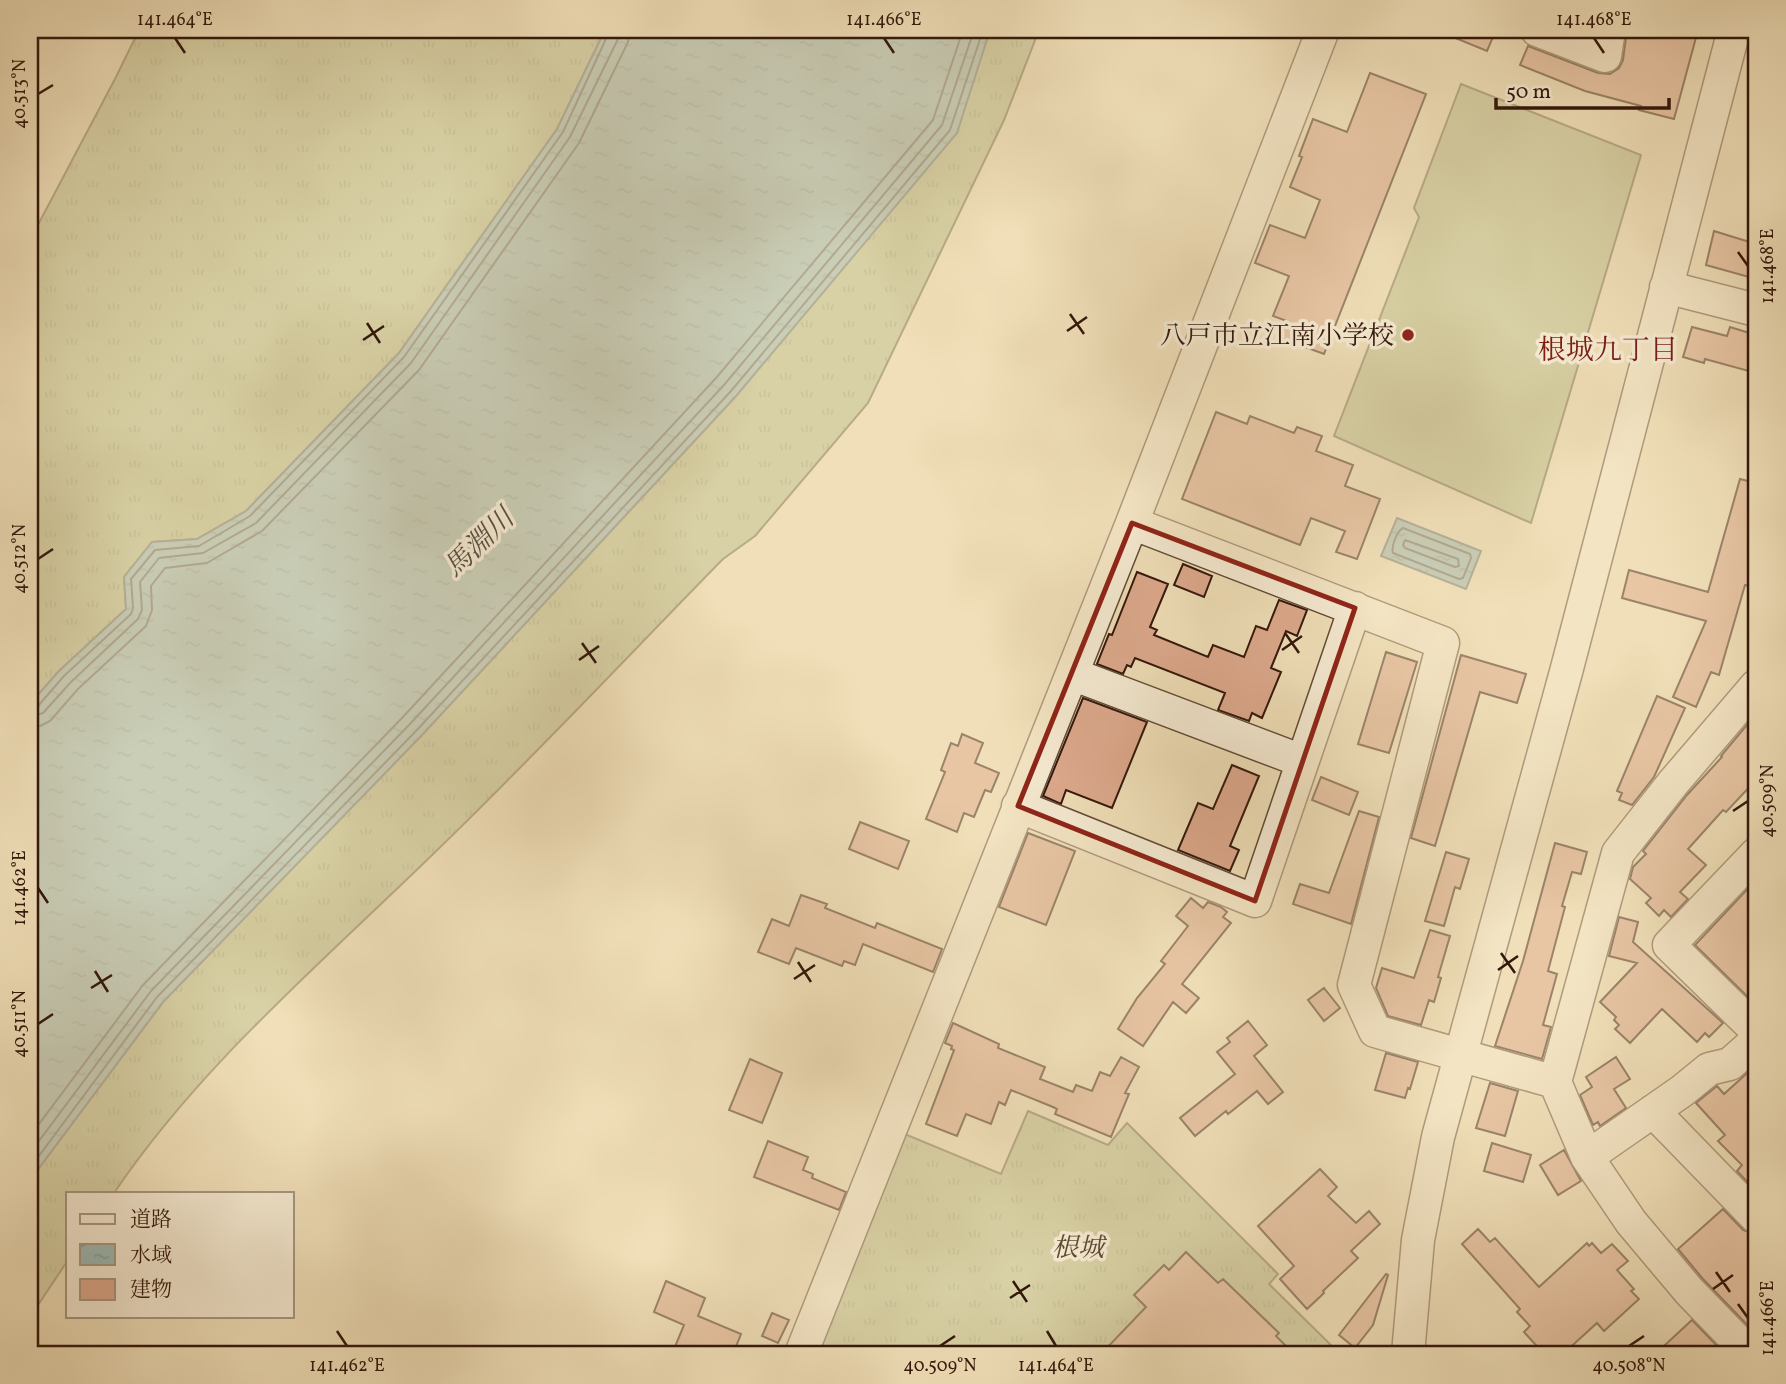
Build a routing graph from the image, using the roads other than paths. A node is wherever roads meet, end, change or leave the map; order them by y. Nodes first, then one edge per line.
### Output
1 (1323, 30) edge
2 (1537, 30) edge
3 (1609, 30) edge
4 (1734, 30) edge
5 (1665, 287) junction
6 (1756, 310) edge
7 (1132, 523) junction
8 (1355, 608) junction
9 (1072, 674) junction
10 (1756, 686) edge
11 (1302, 761) junction
12 (1018, 806) junction
13 (1756, 854) edge
14 (1755, 1043) edge
15 (1459, 1055) junction
16 (1555, 1082) junction
17 (1653, 1111) junction
18 (1587, 1157) junction
19 (1756, 1217) edge
20 (801, 1354) edge
21 (1408, 1354) edge
22 (1750, 1354) edge

1 - 7 street
2 - 3 street
4 - 5 street
5 - 6 street
5 - 15 street
7 - 8 street
7 - 9 street
8 - 11 street
8 - 15 street
9 - 11 street
9 - 12 street
10 - 16 street
11 - 12 street
12 - 20 street
13 - 14 street
14 - 17 street
15 - 16 street
15 - 21 street
16 - 18 street
17 - 18 street
17 - 19 street
18 - 22 street

